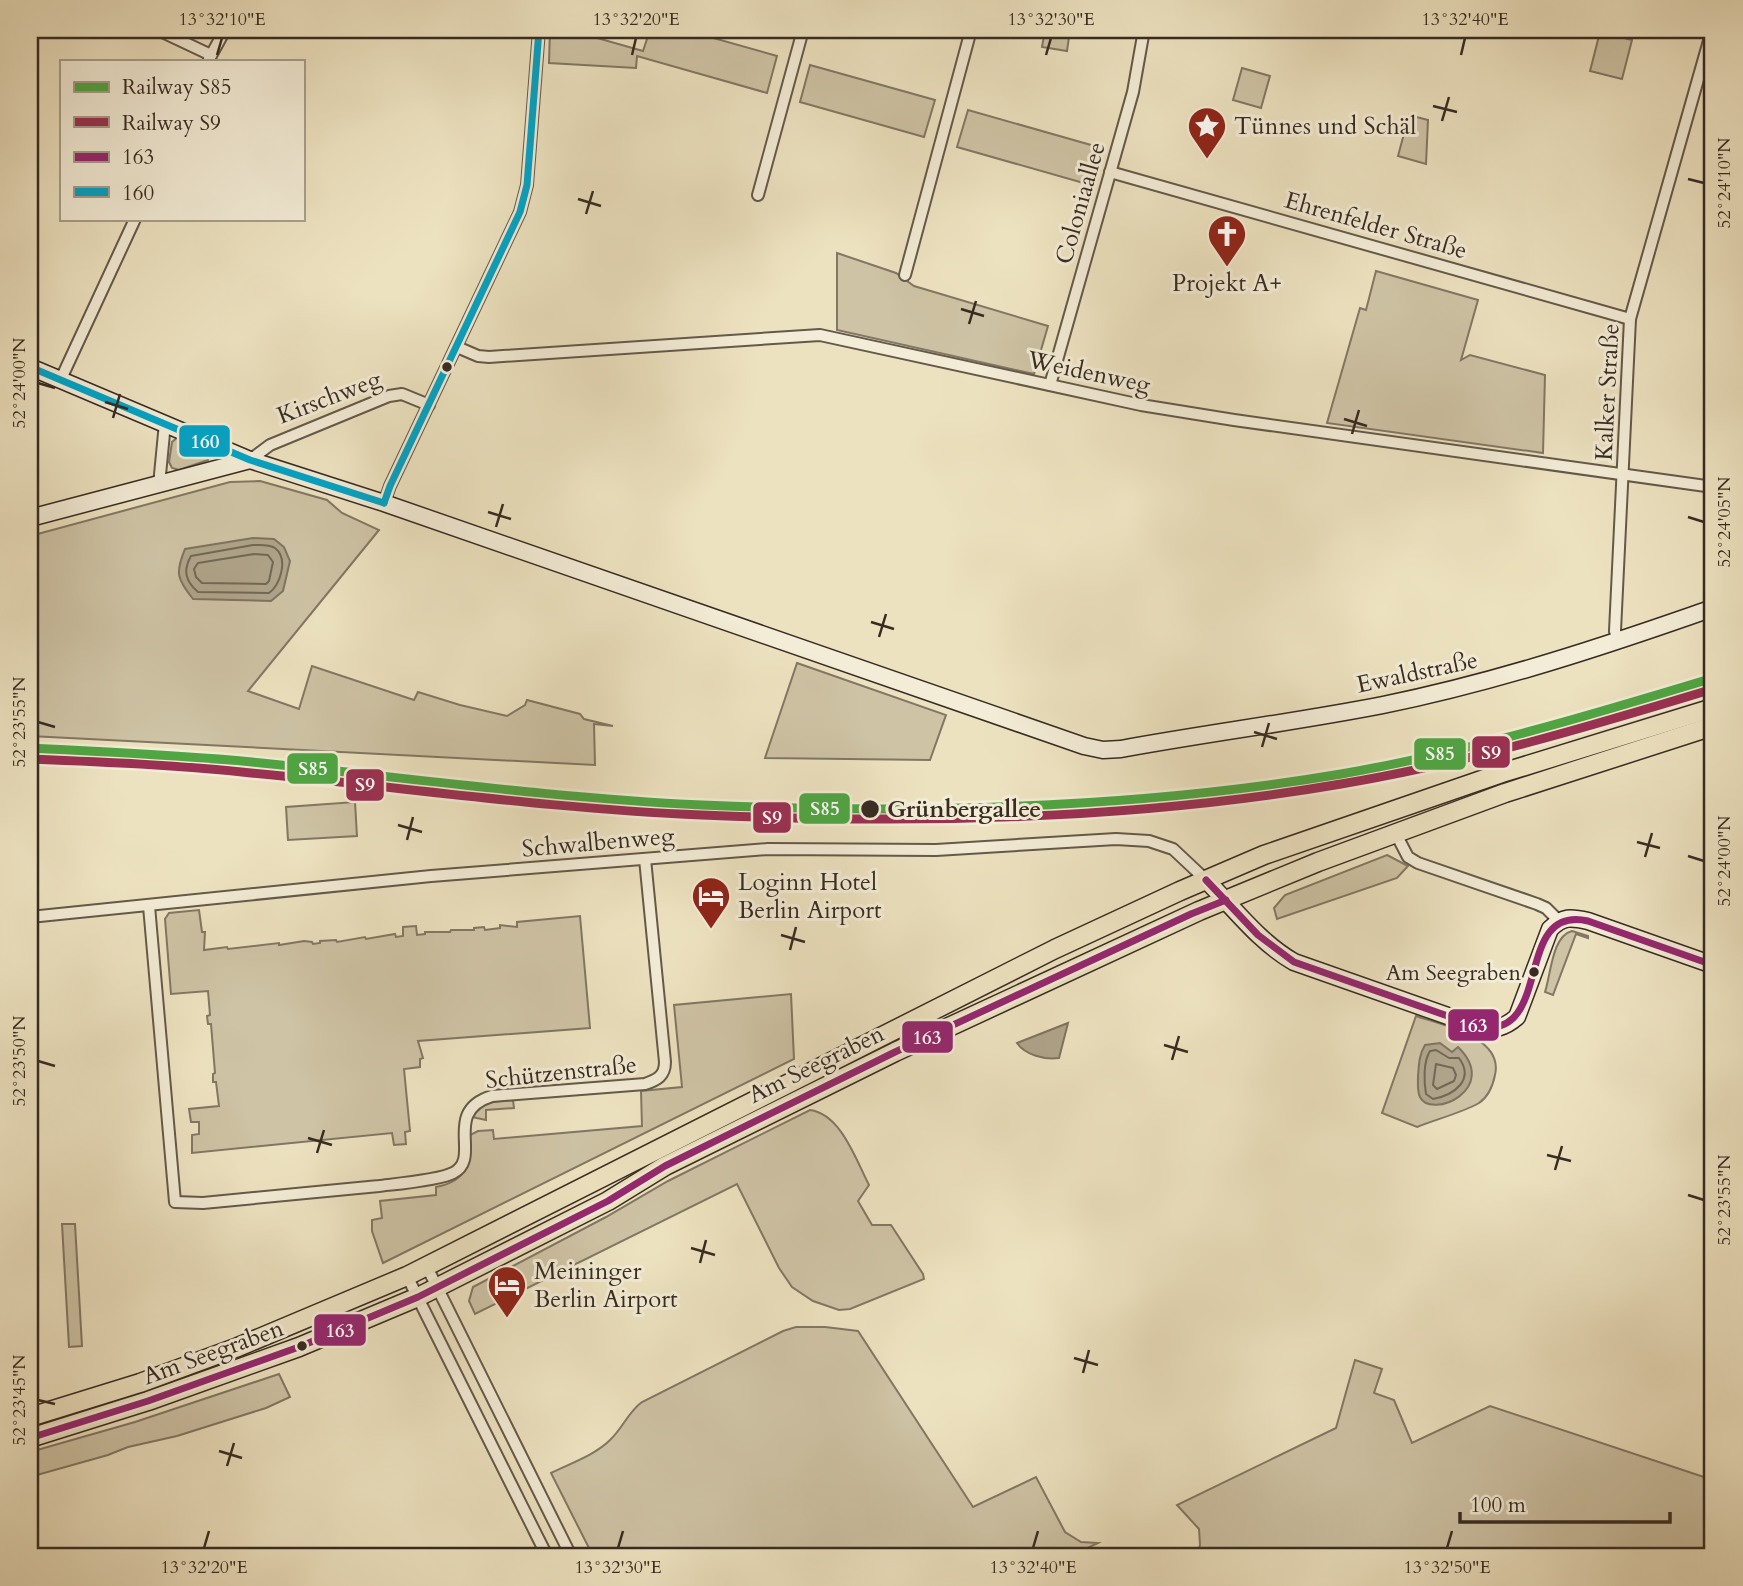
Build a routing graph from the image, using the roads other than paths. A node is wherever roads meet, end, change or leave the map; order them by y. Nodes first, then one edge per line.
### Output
1 (158, 30) edge
2 (225, 30) edge
3 (539, 30) edge
4 (803, 30) edge
5 (971, 30) edge
6 (1144, 30) edge
7 (1712, 30) edge
8 (209, 58) edge
9 (1110, 172) junction
10 (758, 195) dead end
11 (135, 220) edge
12 (905, 275) dead end
13 (1630, 319) junction
14 (457, 347) junction
15 (30, 367) edge
16 (60, 381) junction
17 (1049, 385) junction
18 (429, 405) junction
19 (164, 423) junction
20 (250, 460) junction
21 (1624, 474) junction
22 (159, 485) junction
23 (1713, 487) edge
24 (384, 503) junction
25 (30, 518) edge
26 (1713, 608) edge
27 (1618, 641) junction
28 (1713, 708) edge
29 (1713, 726) edge
30 (1398, 840) junction
31 (645, 859) junction
32 (1206, 880) junction
33 (1226, 900) junction
34 (149, 906) junction
35 (30, 917) edge
36 (1558, 920) junction
37 (1713, 965) edge
38 (427, 1267) junction
39 (407, 1276) junction
40 (437, 1288) junction
41 (418, 1297) junction
42 (30, 1417) edge
43 (30, 1438) edge
44 (547, 1556) edge
45 (571, 1556) edge

1 - 8 street
2 - 8 street
3 - 14 street
4 - 10 street
5 - 12 street
6 - 9 street, Coloniaallee
7 - 13 street, Kalker Straße
9 - 13 street, Ehrenfelder Straße
9 - 17 street, Coloniaallee
11 - 16 street
13 - 21 street, Kalker Straße
14 - 17 street, Weidenweg
14 - 18 street
15 - 16 street
16 - 19 street
17 - 21 street, Weidenweg
18 - 20 street, Kirschweg
18 - 24 street
19 - 20 street
19 - 22 street
20 - 22 street
20 - 24 street
21 - 23 street, Weidenweg
21 - 27 street, Kalker Straße
22 - 25 street
24 - 27 street, Ewaldstraße
26 - 27 street, Ewaldstraße
28 - 32 main road, Am Seegraben
29 - 30 main road, Am Seegraben
30 - 33 main road, Am Seegraben
30 - 36 street
31 - 32 street, Schwalbenweg
31 - 34 street, Schwalbenweg
31 - 34 street, Schützenstraße
32 - 33 street
32 - 38 main road, Am Seegraben
33 - 36 street
33 - 40 main road, Am Seegraben
34 - 35 street, Schwalbenweg
36 - 37 street
38 - 39 main road, Am Seegraben
38 - 40 street
39 - 41 street
39 - 42 main road, Am Seegraben
40 - 41 main road, Am Seegraben
40 - 45 street
41 - 43 main road, Am Seegraben
41 - 44 street

